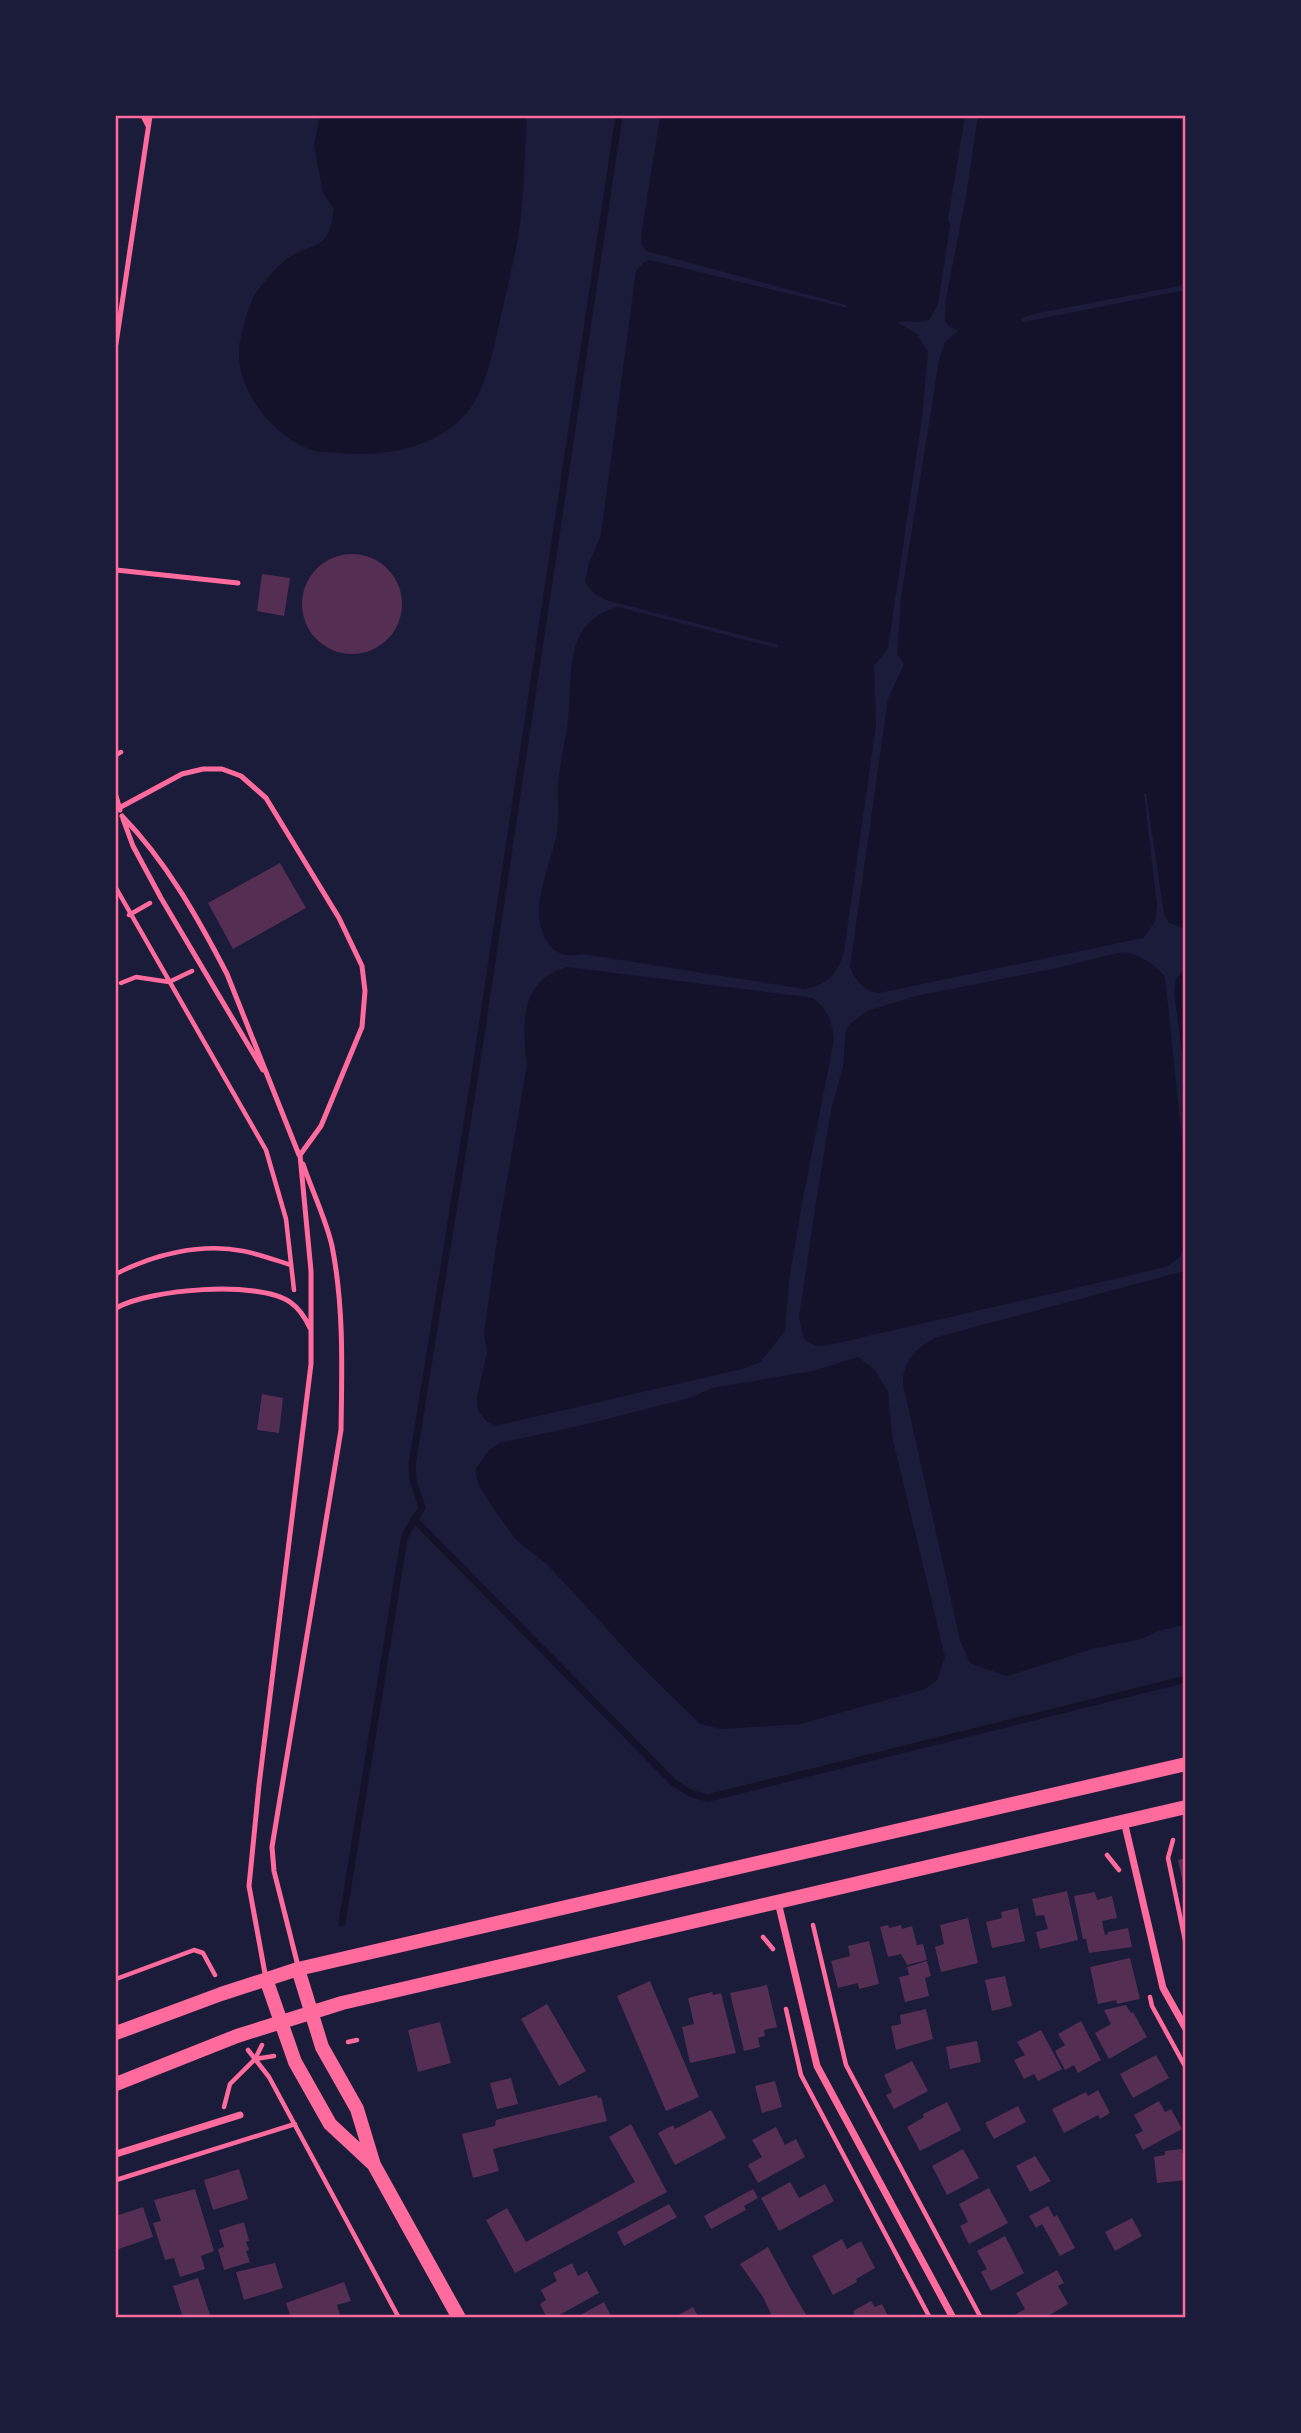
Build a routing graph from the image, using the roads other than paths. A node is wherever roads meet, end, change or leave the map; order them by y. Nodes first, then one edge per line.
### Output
1 (143, 116) edge
2 (150, 116) edge
3 (148, 127) junction
4 (116, 295) edge
5 (123, 296) junction
6 (116, 344) edge
7 (116, 570) edge
8 (238, 583) dead end
9 (116, 796) edge
10 (119, 808) junction
11 (122, 816) junction
12 (273, 1087) junction
13 (300, 1155) junction
14 (116, 1308) edge
15 (311, 1331) junction
16 (1185, 1763) edge
17 (1185, 1807) edge
18 (1124, 1821) junction
19 (778, 1902) junction
20 (298, 1969) junction
21 (266, 1979) junction
22 (313, 2012) junction
23 (281, 2022) junction
24 (1185, 2029) edge
25 (116, 2034) edge
26 (116, 2084) edge
27 (240, 2115) dead end
28 (116, 2154) edge
29 (374, 2165) junction
30 (459, 2318) edge
31 (953, 2318) edge

1 - 3 lane
2 - 3 lane
3 - 5 lane
4 - 5 lane
5 - 6 lane
7 - 8 lane
9 - 10 lane
10 - 11 lane
10 - 13 lane
11 - 12 lane
11 - 12 lane
12 - 13 lane
13 - 15 lane
13 - 20 lane
14 - 15 lane
15 - 21 lane
16 - 20 main road
17 - 18 main road
18 - 19 main road
18 - 24 street
19 - 22 main road
19 - 31 street
20 - 21 main road
20 - 22 main road
21 - 23 main road
21 - 25 main road
22 - 23 main road
22 - 29 main road
23 - 26 main road
23 - 29 main road
27 - 28 street
29 - 30 main road

